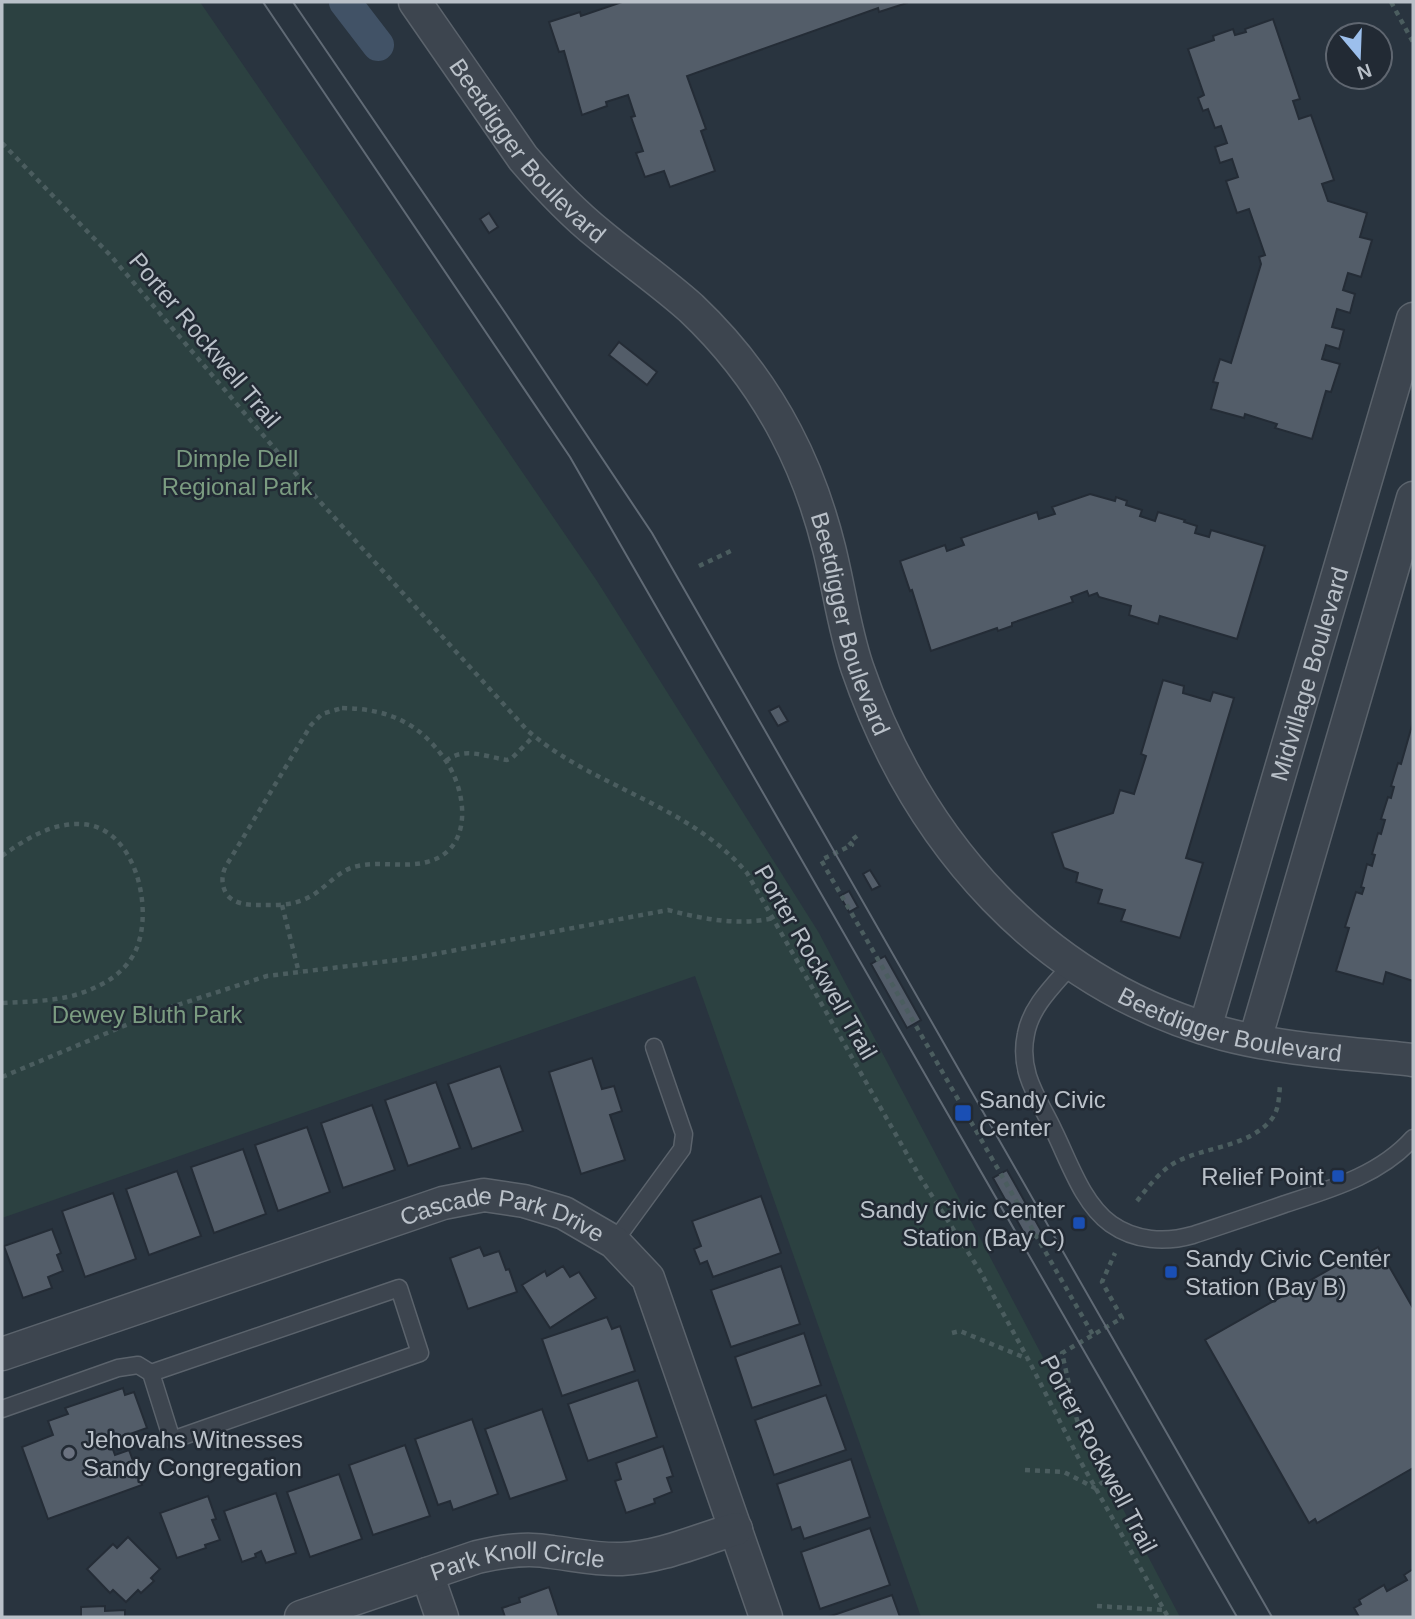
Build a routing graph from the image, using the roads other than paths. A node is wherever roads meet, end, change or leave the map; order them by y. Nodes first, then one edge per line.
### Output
1 (415, 2) edge
2 (1413, 319) edge
3 (1413, 498) edge
4 (1072, 964) junction
5 (1205, 1028) junction
6 (1255, 1040) junction
7 (654, 1047) dead end
8 (1413, 1060) edge
9 (1413, 1138) edge
10 (614, 1242) junction
11 (2, 1354) edge
12 (150, 1373) junction
13 (2, 1409) edge
14 (736, 1529) junction
15 (426, 1574) junction
16 (301, 1617) edge
17 (442, 1617) edge
18 (766, 1617) edge

1 - 4 street, Beetdigger Boulevard
2 - 5 street, Midvillage Boulevard
3 - 6 street, Midvillage Boulevard
4 - 5 street, Beetdigger Boulevard
4 - 9 lane
5 - 6 street, Beetdigger Boulevard
6 - 8 street, Beetdigger Boulevard
7 - 10 lane
10 - 11 street, Cascade Park Drive
10 - 14 street, Cascade Park Drive
12 - 12 lane
12 - 13 lane
14 - 15 street, Park Knoll Circle
14 - 18 street, Cascade Park Drive
15 - 16 street, Park Knoll Circle
15 - 17 street

